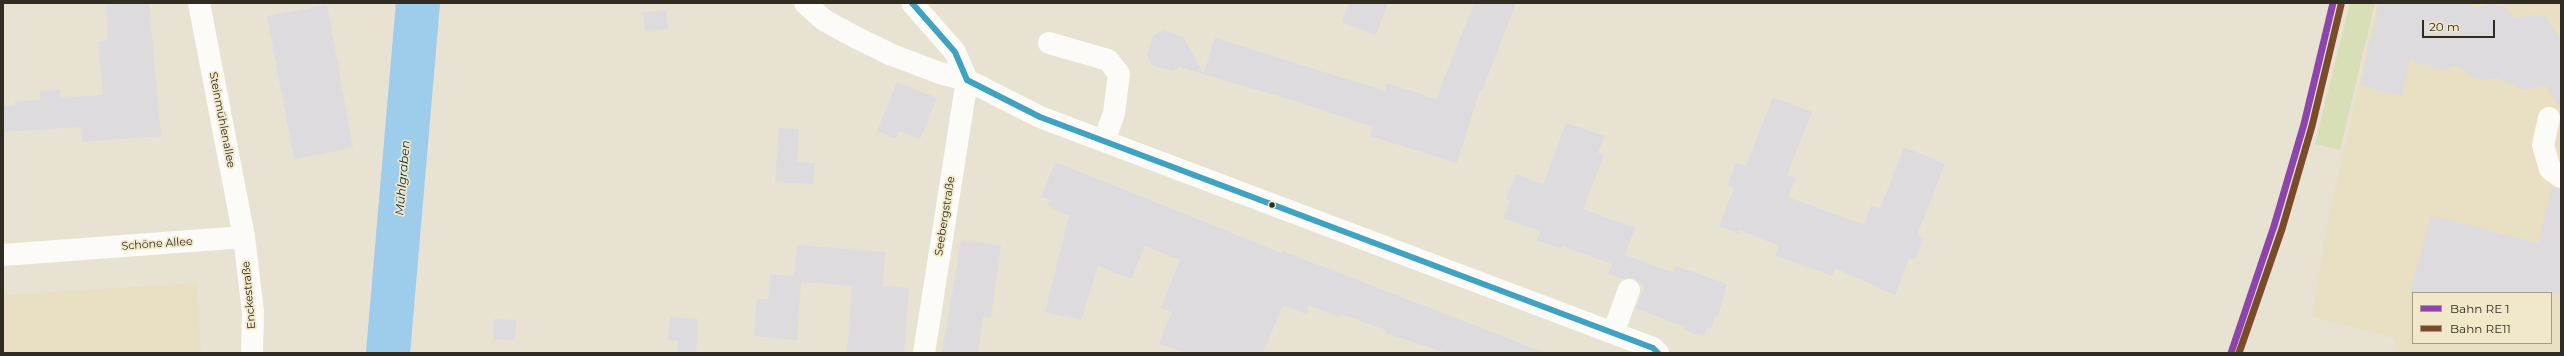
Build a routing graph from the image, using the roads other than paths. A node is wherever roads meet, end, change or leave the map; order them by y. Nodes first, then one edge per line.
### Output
1 (199, 3) edge
2 (805, 3) edge
3 (912, 3) edge
4 (1049, 43) dead end
5 (967, 80) junction
6 (2549, 118) dead end
7 (1104, 141) junction
8 (2561, 176) edge
9 (244, 237) junction
10 (3, 255) edge
11 (1629, 290) dead end
12 (1613, 333) junction
13 (252, 353) edge
14 (924, 353) edge
15 (1658, 353) edge

1 - 9 street, Steinmühlenallee
2 - 5 street
3 - 5 street
4 - 7 street
5 - 7 street
5 - 14 street, Seebergstraße
6 - 8 street
7 - 12 street
9 - 10 street, Schöne Allee
9 - 13 street, Enckestraße
11 - 12 street
12 - 15 street

